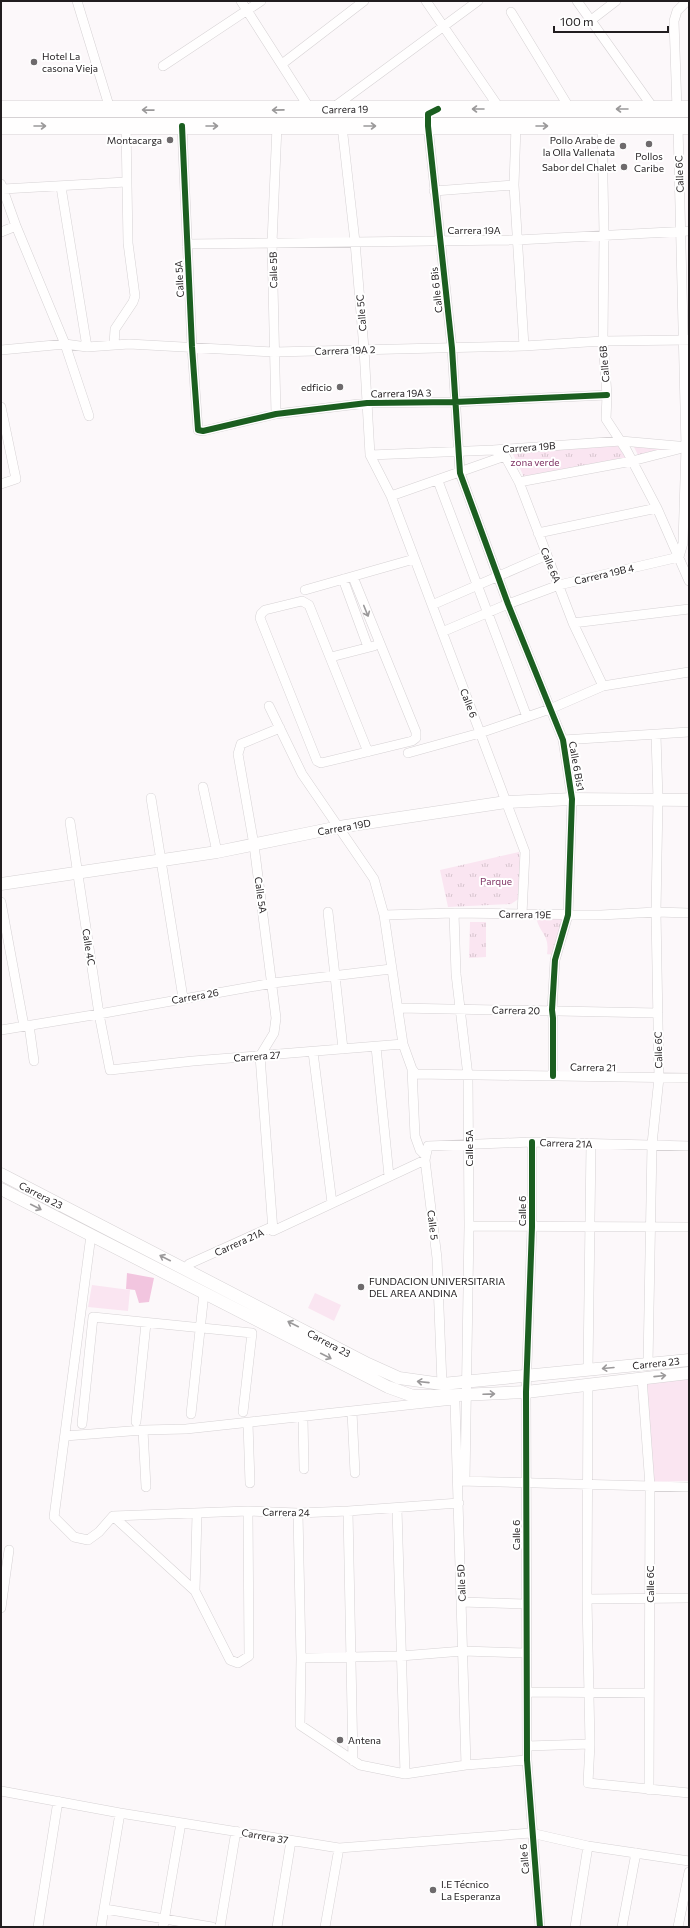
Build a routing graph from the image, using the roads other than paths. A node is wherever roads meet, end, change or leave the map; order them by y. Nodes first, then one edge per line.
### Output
1 (77, 1) edge
2 (241, 1) edge
3 (261, 1) edge
4 (364, 1) edge
5 (426, 1) edge
6 (478, 1) edge
7 (577, 1) edge
8 (616, 1) edge
9 (687, 1) edge
10 (248, 11) junction
11 (511, 12) dead end
12 (590, 21) junction
13 (444, 26) junction
14 (282, 64) junction
15 (163, 66) dead end
16 (396, 108) junction
17 (1, 109) edge
18 (110, 109) junction
19 (310, 109) junction
20 (332, 109) junction
21 (438, 109) junction
22 (500, 109) junction
23 (570, 109) junction
24 (654, 109) junction
25 (683, 109) edge
26 (1, 126) edge
27 (126, 126) junction
28 (182, 126) junction
29 (277, 126) junction
30 (342, 126) junction
31 (397, 126) junction
32 (428, 126) junction
33 (516, 126) junction
34 (602, 126) junction
35 (683, 126) edge
36 (126, 182) junction
37 (514, 185) junction
38 (2, 186) edge
39 (61, 187) junction
40 (434, 191) junction
41 (16, 226) junction
42 (685, 231) edge
43 (1, 232) edge
44 (604, 234) junction
45 (440, 240) junction
46 (517, 240) junction
47 (355, 242) junction
48 (272, 243) junction
49 (187, 244) junction
50 (686, 340) edge
51 (603, 341) junction
52 (66, 344) junction
53 (114, 345) junction
54 (524, 346) junction
55 (87, 347) junction
56 (192, 347) junction
57 (452, 348) junction
58 (1, 350) edge
59 (364, 350) junction
60 (274, 352) junction
61 (607, 395) junction
62 (454, 402) junction
63 (367, 403) junction
64 (1, 407) edge
65 (276, 414) junction
66 (89, 416) dead end
67 (198, 430) joint
68 (621, 441) junction
69 (687, 447) edge
70 (493, 450) junction
71 (458, 451) junction
72 (370, 455) junction
73 (505, 456) junction
74 (632, 461) junction
75 (460, 473) junction
76 (438, 481) junction
77 (519, 482) junction
78 (1, 484) edge
79 (391, 496) junction
80 (657, 508) junction
81 (538, 533) junction
82 (547, 555) junction
83 (679, 557) junction
84 (414, 559) junction
85 (353, 577) junction
86 (498, 578) junction
87 (343, 579) junction
88 (689, 581) edge
89 (559, 585) junction
90 (478, 587) junction
91 (305, 590) dead end
92 (508, 604) junction
93 (432, 605) junction
94 (689, 609) edge
95 (486, 612) junction
96 (573, 623) junction
97 (442, 632) junction
98 (380, 644) junction
99 (368, 648) junction
100 (331, 657) junction
101 (689, 672) edge
102 (603, 686) junction
103 (269, 706) dead end
104 (550, 709) junction
105 (527, 717) junction
106 (280, 728) junction
107 (689, 732) edge
108 (480, 733) junction
109 (656, 735) junction
110 (563, 740) junction
111 (368, 752) junction
112 (408, 753) dead end
113 (202, 787) dead end
114 (151, 798) dead end
115 (572, 799) junction
116 (658, 799) junction
117 (689, 800) edge
118 (506, 802) junction
119 (70, 822) dead end
120 (339, 827) junction
121 (254, 845) junction
122 (217, 852) junction
123 (161, 859) junction
124 (78, 873) junction
125 (1, 884) edge
126 (1, 902) edge
127 (328, 912) dead end
128 (656, 912) junction
129 (689, 913) edge
130 (454, 914) junction
131 (522, 914) junction
132 (384, 915) junction
133 (568, 915) junction
134 (391, 969) junction
135 (335, 976) junction
136 (273, 982) junction
137 (183, 998) junction
138 (399, 1008) junction
139 (461, 1008) junction
140 (552, 1010) junction
141 (658, 1013) junction
142 (100, 1014) junction
143 (26, 1026) junction
144 (1, 1030) edge
145 (403, 1044) junction
146 (376, 1047) junction
147 (343, 1049) junction
148 (313, 1052) junction
149 (260, 1056) junction
150 (34, 1061) dead end
151 (412, 1069) junction
152 (112, 1070) joint
153 (468, 1076) junction
154 (553, 1076) junction
155 (659, 1078) junction
156 (689, 1078) edge
157 (532, 1142) junction
158 (469, 1143) junction
159 (591, 1144) junction
160 (652, 1144) junction
161 (689, 1146) edge
162 (425, 1158) junction
163 (1, 1174) edge
164 (389, 1176) junction
165 (1, 1189) edge
166 (332, 1203) junction
167 (468, 1226) junction
168 (532, 1227) junction
169 (590, 1227) junction
170 (650, 1227) junction
171 (689, 1227) edge
172 (273, 1231) junction
173 (91, 1235) junction
174 (186, 1269) junction
175 (204, 1294) junction
176 (243, 1298) junction
177 (237, 1310) junction
178 (146, 1322) junction
179 (201, 1328) junction
180 (689, 1360) edge
181 (648, 1364) junction
182 (588, 1369) junction
183 (689, 1373) edge
184 (527, 1376) junction
185 (642, 1378) junction
186 (442, 1384) junction
187 (588, 1385) junction
188 (401, 1391) junction
189 (526, 1392) junction
190 (462, 1393) junction
191 (398, 1406) junction
192 (243, 1412) dead end
193 (352, 1412) junction
194 (191, 1414) dead end
195 (303, 1418) junction
196 (136, 1422) dead end
197 (248, 1423) junction
198 (82, 1424) dead end
199 (143, 1430) junction
200 (65, 1436) junction
201 (304, 1469) dead end
202 (355, 1473) dead end
203 (461, 1481) junction
204 (250, 1483) dead end
205 (526, 1483) junction
206 (587, 1484) junction
207 (650, 1486) junction
208 (146, 1487) dead end
209 (689, 1487) edge
210 (459, 1503) junction
211 (397, 1509) junction
212 (248, 1511) junction
213 (348, 1511) junction
214 (298, 1513) junction
215 (197, 1514) junction
216 (113, 1516) junction
217 (9, 1550) dead end
218 (195, 1591) junction
219 (650, 1597) junction
220 (689, 1598) edge
221 (587, 1599) junction
222 (461, 1602) junction
223 (526, 1604) junction
224 (1, 1608) edge
225 (463, 1651) junction
226 (527, 1653) junction
227 (401, 1656) junction
228 (351, 1657) junction
229 (301, 1658) junction
230 (527, 1692) junction
231 (587, 1692) junction
232 (649, 1693) junction
233 (590, 1744) junction
234 (527, 1746) junction
235 (527, 1760) junction
236 (353, 1761) junction
237 (466, 1765) junction
238 (405, 1774) junction
239 (649, 1790) junction
240 (1, 1791) edge
241 (689, 1793) edge
242 (58, 1801) junction
243 (120, 1813) junction
244 (181, 1823) junction
245 (236, 1831) junction
246 (532, 1834) junction
247 (292, 1841) junction
248 (588, 1846) junction
249 (339, 1848) junction
250 (636, 1853) junction
251 (689, 1861) edge
252 (689, 1872) edge
253 (105, 1909) junction
254 (163, 1923) edge
255 (38, 1927) edge
256 (101, 1927) edge
257 (212, 1927) edge
258 (220, 1927) edge
259 (277, 1927) edge
260 (325, 1927) edge
261 (540, 1927) edge
262 (575, 1927) edge
263 (622, 1927) edge
264 (678, 1927) edge

1 - 18 street
2 - 10 street
3 - 10 street
4 - 14 street
5 - 13 street
6 - 13 street
7 - 12 street
8 - 12 street
9 - 25 street
10 - 14 street
10 - 15 street
11 - 23 street
12 - 24 street
13 - 20 street
13 - 22 street
14 - 19 street
16 - 20 highway, Carrera 19
16 - 21 highway, Carrera 19
16 - 31 street
17 - 18 highway, Carrera 19
19 -> 18 highway, Carrera 19
19 - 20 highway, Carrera 19
22 -> 21 highway, Carrera 19
21 - 32 street
22 - 23 highway, Carrera 19
24 -> 23 highway, Carrera 19
24 - 25 highway, Carrera 19
26 -> 27 highway, Carrera 19
27 - 28 highway, Carrera 19
27 - 36 street
28 -> 29 highway, Carrera 19
28 - 49 street, Calle 5A
29 - 30 highway, Carrera 19
29 - 48 street, Calle 5B
30 -> 31 highway, Carrera 19
30 - 47 street, Calle 5C
31 - 32 highway, Carrera 19
32 - 33 highway, Carrera 19
32 - 40 street, Calle 6 Bis
33 -> 34 highway, Carrera 19
33 - 37 street
34 - 35 highway, Carrera 19
34 - 44 street, Calle 6B
35 - 42 street, Calle 6C
36 - 39 street
36 - 53 street
37 - 40 street
37 - 46 street
38 - 39 street
38 - 41 street
39 - 55 street
40 - 45 street, Calle 6 Bis
41 - 43 street
41 - 52 street
42 - 44 street, Carrera 19A
42 - 50 street, Calle 6C
44 - 46 street, Carrera 19A
44 - 51 street, Calle 6B
45 - 46 street, Carrera 19A
45 - 47 street, Carrera 19A
45 - 57 street, Calle 6 Bis
46 - 54 street
47 - 48 street, Carrera 19A
47 - 59 street, Calle 5C
48 - 49 street, Carrera 19A
48 - 60 street, Calle 5B
49 - 56 street, Calle 5A
50 - 51 street, Carrera 19A 2
50 - 69 street, Calle 6C
51 - 54 street, Carrera 19A 2
51 - 61 street, Calle 6B
52 - 55 street, Carrera 19A 2
52 - 58 street, Carrera 19A 2
52 - 66 street
53 - 55 street, Carrera 19A 2
53 - 56 street, Carrera 19A 2
54 - 57 street, Carrera 19A 2
56 - 60 street, Carrera 19A 2
56 - 67 street, Calle 5A
57 - 59 street, Carrera 19A 2
57 - 62 street, Calle 6 Bis
59 - 60 street, Carrera 19A 2
59 - 63 street, Calle 5C
60 - 65 street, Calle 5B
61 - 62 street, Carrera 19A 3
61 - 68 street, Calle 6B
62 - 63 street, Carrera 19A 3
62 - 71 street, Calle 6 Bis
63 - 65 street, Carrera 19A 3
63 - 72 street, Calle 5C
64 - 78 street
65 - 67 street, Carrera 19A 3
68 - 69 street, Carrera 19B
68 - 70 street, Carrera 19B
68 - 74 street, Calle 6B
69 - 74 street
69 - 83 street, Calle 6C
70 - 71 street, Carrera 19B
70 - 73 street
71 - 72 street, Carrera 19B
71 - 75 street, Calle 6 Bis1
72 - 79 street, Calle 5C
73 - 75 street
73 - 77 street, Calle 6A
74 - 77 street
74 - 80 street, Calle 6B
75 - 76 street
75 - 86 street, Calle 6 Bis1
76 - 79 street
76 - 90 street
77 - 81 street, Calle 6A
79 - 84 street, Calle 6
80 - 81 street
80 - 83 street, Calle 6B
81 - 82 street, Calle 6A
82 - 86 street
82 - 89 street, Calle 6A
83 - 88 street, Calle 6B
83 - 89 street, Carrera 19B 4
84 - 85 street
84 - 93 street, Calle 6
85 - 87 street
85 -> 98 street
86 - 90 street
86 - 92 street, Calle 6 Bis1
87 - 91 street
87 - 99 street
89 - 92 street, Carrera 19B 4
89 - 96 street, Calle 6A
90 - 93 street
90 - 95 street
92 - 95 street, Carrera 19B 4
92 - 104 street, Calle 6 Bis1
93 - 97 street, Calle 6
94 - 96 street
95 - 97 street, Carrera 19B 4
95 - 105 street
96 - 102 street, Calle 6A
97 - 108 street, Calle 6
98 - 99 street
98 - 111 street
99 - 100 street
100 - 111 street
100 - 111 street
101 - 102 street
102 - 104 street
103 - 106 street, Calle 5
104 - 105 street
104 - 110 street, Calle 6 Bis1
105 - 108 street
106 - 120 street, Calle 5
106 - 121 street, Calle 5A
107 - 109 street
108 - 112 street
108 - 118 street, Calle 6
109 - 110 street
109 - 116 street, Calle 6C
110 - 115 street, Calle 6 Bis1
113 - 122 street
114 - 123 street
115 - 116 main road, Carrera 19D
115 - 118 main road, Carrera 19D
115 - 133 street, Calle 6 Bis1
116 - 117 main road, Carrera 19D
116 - 128 street, Calle 6C
118 - 120 main road, Carrera 19D
118 - 131 street, Calle 6
119 - 124 street, Calle 4C
120 - 121 main road, Carrera 19D
120 - 132 street, Calle 5
121 - 122 main road, Carrera 19D
121 - 136 street, Calle 5A
122 - 123 main road, Carrera 19D
123 - 124 main road, Carrera 19D
123 - 137 street
124 - 125 main road, Carrera 19D
124 - 142 street, Calle 4C
126 - 143 street
127 - 135 street
128 - 129 street, Carrera 19E
128 - 133 street, Carrera 19E
128 - 141 street, Calle 6C
130 - 131 street, Carrera 19E
130 - 132 street, Carrera 19E
130 - 139 street, Calle 5A
131 - 133 street, Carrera 19E
132 - 134 street, Calle 5
133 - 140 street, Calle 6 Bis1
134 - 135 street, Carrera 26
134 - 138 street, Calle 5
135 - 136 street, Carrera 26
135 - 147 street
136 - 137 street, Carrera 26
136 - 149 street, Calle 5A
137 - 142 street, Carrera 26
138 - 139 street, Carrera 20
138 - 145 street, Calle 5
139 - 140 street, Carrera 20
139 - 153 street, Calle 5A
140 - 141 street, Carrera 20
140 - 154 street, Calle 6 Bis1
141 - 155 street, Calle 6C
142 - 143 street, Carrera 26
142 - 152 street, Calle 4C
143 - 144 street, Carrera 26
143 - 150 street
145 - 146 street, Carrera 27
145 - 151 street, Calle 5
146 - 147 street, Carrera 27
146 - 164 street
147 - 148 street, Carrera 27
148 - 149 street, Carrera 27
148 - 166 street
149 - 152 street, Carrera 27
149 - 172 street
151 - 153 street, Carrera 21
151 - 162 street, Calle 5
153 - 154 street, Carrera 21
153 - 158 street, Calle 5A
154 - 155 street, Carrera 21
155 - 156 street, Carrera 21
155 - 160 street, Calle 6C
157 - 158 street, Carrera 21A
157 - 159 street, Carrera 21A
157 - 168 street, Calle 6
158 - 162 street, Carrera 21A
158 - 167 street, Calle 5A
159 - 160 street, Carrera 21A
159 - 169 street
160 - 161 street, Carrera 21A
160 - 170 street, Calle 6C
162 - 164 street, Carrera 21A
162 - 186 street, Calle 5
174 -> 163 main road, Carrera 23
164 - 166 street, Carrera 21A
165 -> 173 main road, Carrera 23
166 - 172 street, Carrera 21A
167 - 168 street
167 - 190 street, Calle 5A
168 - 169 street
168 - 184 street, Calle 6
169 - 170 street
169 - 182 street
170 - 171 street
170 - 181 street, Calle 6C
172 - 174 street, Carrera 21A
173 - 175 main road, Carrera 23
173 - 200 street
174 - 176 main road, Carrera 23
175 - 177 main road, Carrera 23
175 - 179 street
176 - 177 main road
186 -> 176 main road, Carrera 23
177 -> 188 main road, Carrera 23
178 - 179 street
178 - 196 street
178 - 198 street
179 - 192 street
179 - 194 street
180 - 181 main road, Carrera 23
181 -> 182 main road, Carrera 23
182 - 184 main road, Carrera 23
185 -> 183 main road, Carrera 23
184 - 189 street, Calle 6
184 - 190 main road, Carrera 23
185 - 187 main road, Carrera 23
185 - 207 street, Calle 6C
186 - 190 main road, Carrera 23
187 - 189 main road, Carrera 23
187 - 206 street
188 - 190 main road, Carrera 23
188 - 191 street
190 -> 189 main road, Carrera 23
189 - 205 street, Calle 6
190 - 191 street
190 - 203 street, Calle 5A
191 - 193 street
193 - 195 street
193 - 202 street
195 - 197 street
195 - 201 street
197 - 199 street
197 - 204 street
199 - 200 street
199 - 208 street
200 - 216 street
203 - 205 street
203 - 210 street, Calle 5D
205 - 206 street
205 - 223 street, Calle 6
206 - 207 street
206 - 221 street
207 - 209 street
207 - 219 street, Calle 6C
210 - 211 street, Carrera 24
210 - 222 street, Calle 5D
211 - 213 street, Carrera 24
211 - 227 street
212 - 214 street, Carrera 24
212 - 215 street, Carrera 24
212 - 218 street
213 - 214 street, Carrera 24
213 - 228 street
214 - 229 street
215 - 216 street, Carrera 24
215 - 218 street
216 - 218 street
217 - 224 street
219 - 220 street
219 - 221 street
219 - 232 street, Calle 6C
221 - 231 street
222 - 223 street
222 - 225 street, Calle 5D
223 - 226 street, Calle 6
225 - 226 street
225 - 227 street
225 - 237 street, Calle 5D
226 - 230 street, Calle 6
227 - 228 street
227 - 238 street
228 - 229 street
228 - 236 street
229 - 236 street
230 - 231 street
230 - 234 street, Calle 6
231 - 232 street
231 - 233 street
232 - 239 street, Calle 6C
233 - 234 street
233 - 239 street
234 - 235 street, Calle 6
235 - 237 street
235 - 246 street, Calle 6
236 - 238 street
237 - 238 street
239 - 241 street
240 - 242 street, Carrera 37
242 - 243 street, Carrera 37
242 - 255 street
243 - 244 street, Carrera 37
243 - 253 street
244 - 245 street, Carrera 37
244 - 254 street
245 - 247 street, Carrera 37
245 - 258 street
246 - 248 street, Carrera 37
246 - 249 street, Carrera 37
246 - 261 street, Calle 6
247 - 249 street, Carrera 37
247 - 259 street
248 - 250 street, Carrera 37
248 - 262 street
249 - 260 street
250 - 251 street, Carrera 37
250 - 263 street
252 - 264 street
253 - 254 street
253 - 256 street
254 - 257 street

